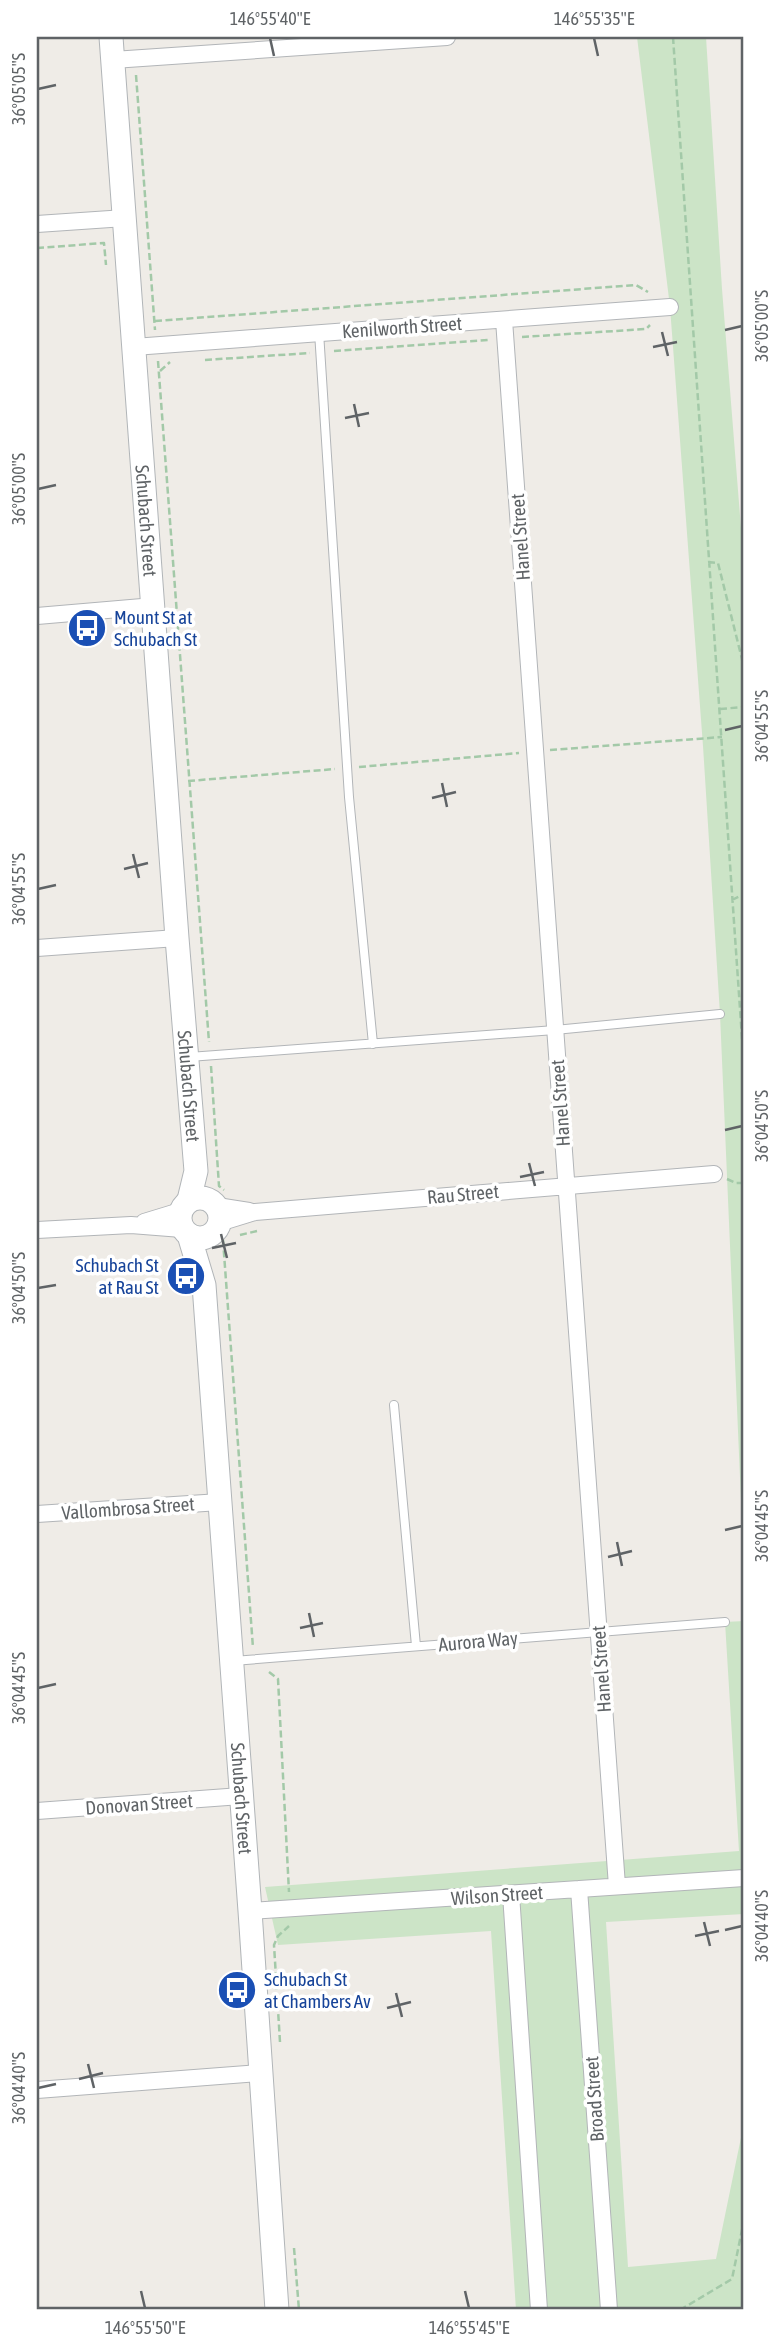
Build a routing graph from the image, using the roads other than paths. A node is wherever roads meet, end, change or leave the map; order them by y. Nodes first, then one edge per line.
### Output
1 (111, 37) edge
2 (447, 37) edge
3 (124, 60) junction
4 (125, 218) junction
5 (37, 224) edge
6 (670, 307) dead end
7 (504, 320) junction
8 (318, 332) junction
9 (145, 346) junction
10 (154, 606) junction
11 (37, 616) edge
12 (177, 938) junction
13 (37, 948) edge
14 (720, 1014) dead end
15 (555, 1030) junction
16 (373, 1044) junction
17 (186, 1057) junction
18 (714, 1174) dead end
19 (565, 1185) junction
20 (208, 1219) junction
21 (37, 1230) edge
22 (394, 1405) dead end
23 (220, 1502) junction
24 (37, 1514) edge
25 (725, 1622) dead end
26 (598, 1632) junction
27 (416, 1646) junction
28 (243, 1660) junction
29 (241, 1796) junction
30 (37, 1811) edge
31 (744, 1878) edge
32 (617, 1886) junction
33 (579, 1889) junction
34 (511, 1894) junction
35 (250, 1911) junction
36 (260, 2073) junction
37 (37, 2090) edge
38 (277, 2310) edge
39 (539, 2310) edge
40 (609, 2310) edge

1 - 3 street, Schubach Street
2 - 3 street
3 - 4 street, Schubach Street
4 - 5 street
4 - 9 street, Schubach Street
6 - 7 street, Kenilworth Street
7 - 8 street, Kenilworth Street
7 - 15 street, Hanel Street
8 - 9 street, Kenilworth Street
8 - 16 lane
9 - 10 street, Schubach Street
10 - 11 street
10 - 12 street, Schubach Street
12 - 13 street
12 - 17 street, Schubach Street
14 - 15 lane
15 - 16 lane
15 - 19 street, Hanel Street
16 - 17 lane
17 - 20 street, Schubach Street
18 - 19 street, Rau Street
19 - 20 street, Rau Street
19 - 26 street, Hanel Street
20 - 21 street, Rau Street
20 - 23 street, Schubach Street
22 - 27 lane
23 - 24 street, Vallombrosa Street
23 - 28 street, Schubach Street
25 - 26 lane, Aurora Way
26 - 27 lane, Aurora Way
26 - 32 street, Hanel Street
27 - 28 lane, Aurora Way
28 - 29 street, Schubach Street
29 - 30 street, Donovan Street
29 - 35 street, Schubach Street
31 - 32 street, Wilson Street
32 - 33 street, Wilson Street
33 - 34 street, Wilson Street
33 - 40 street, Broad Street
34 - 35 street, Wilson Street
34 - 39 street
35 - 36 street, Schubach Street
36 - 37 street
36 - 38 street, Schubach Street

